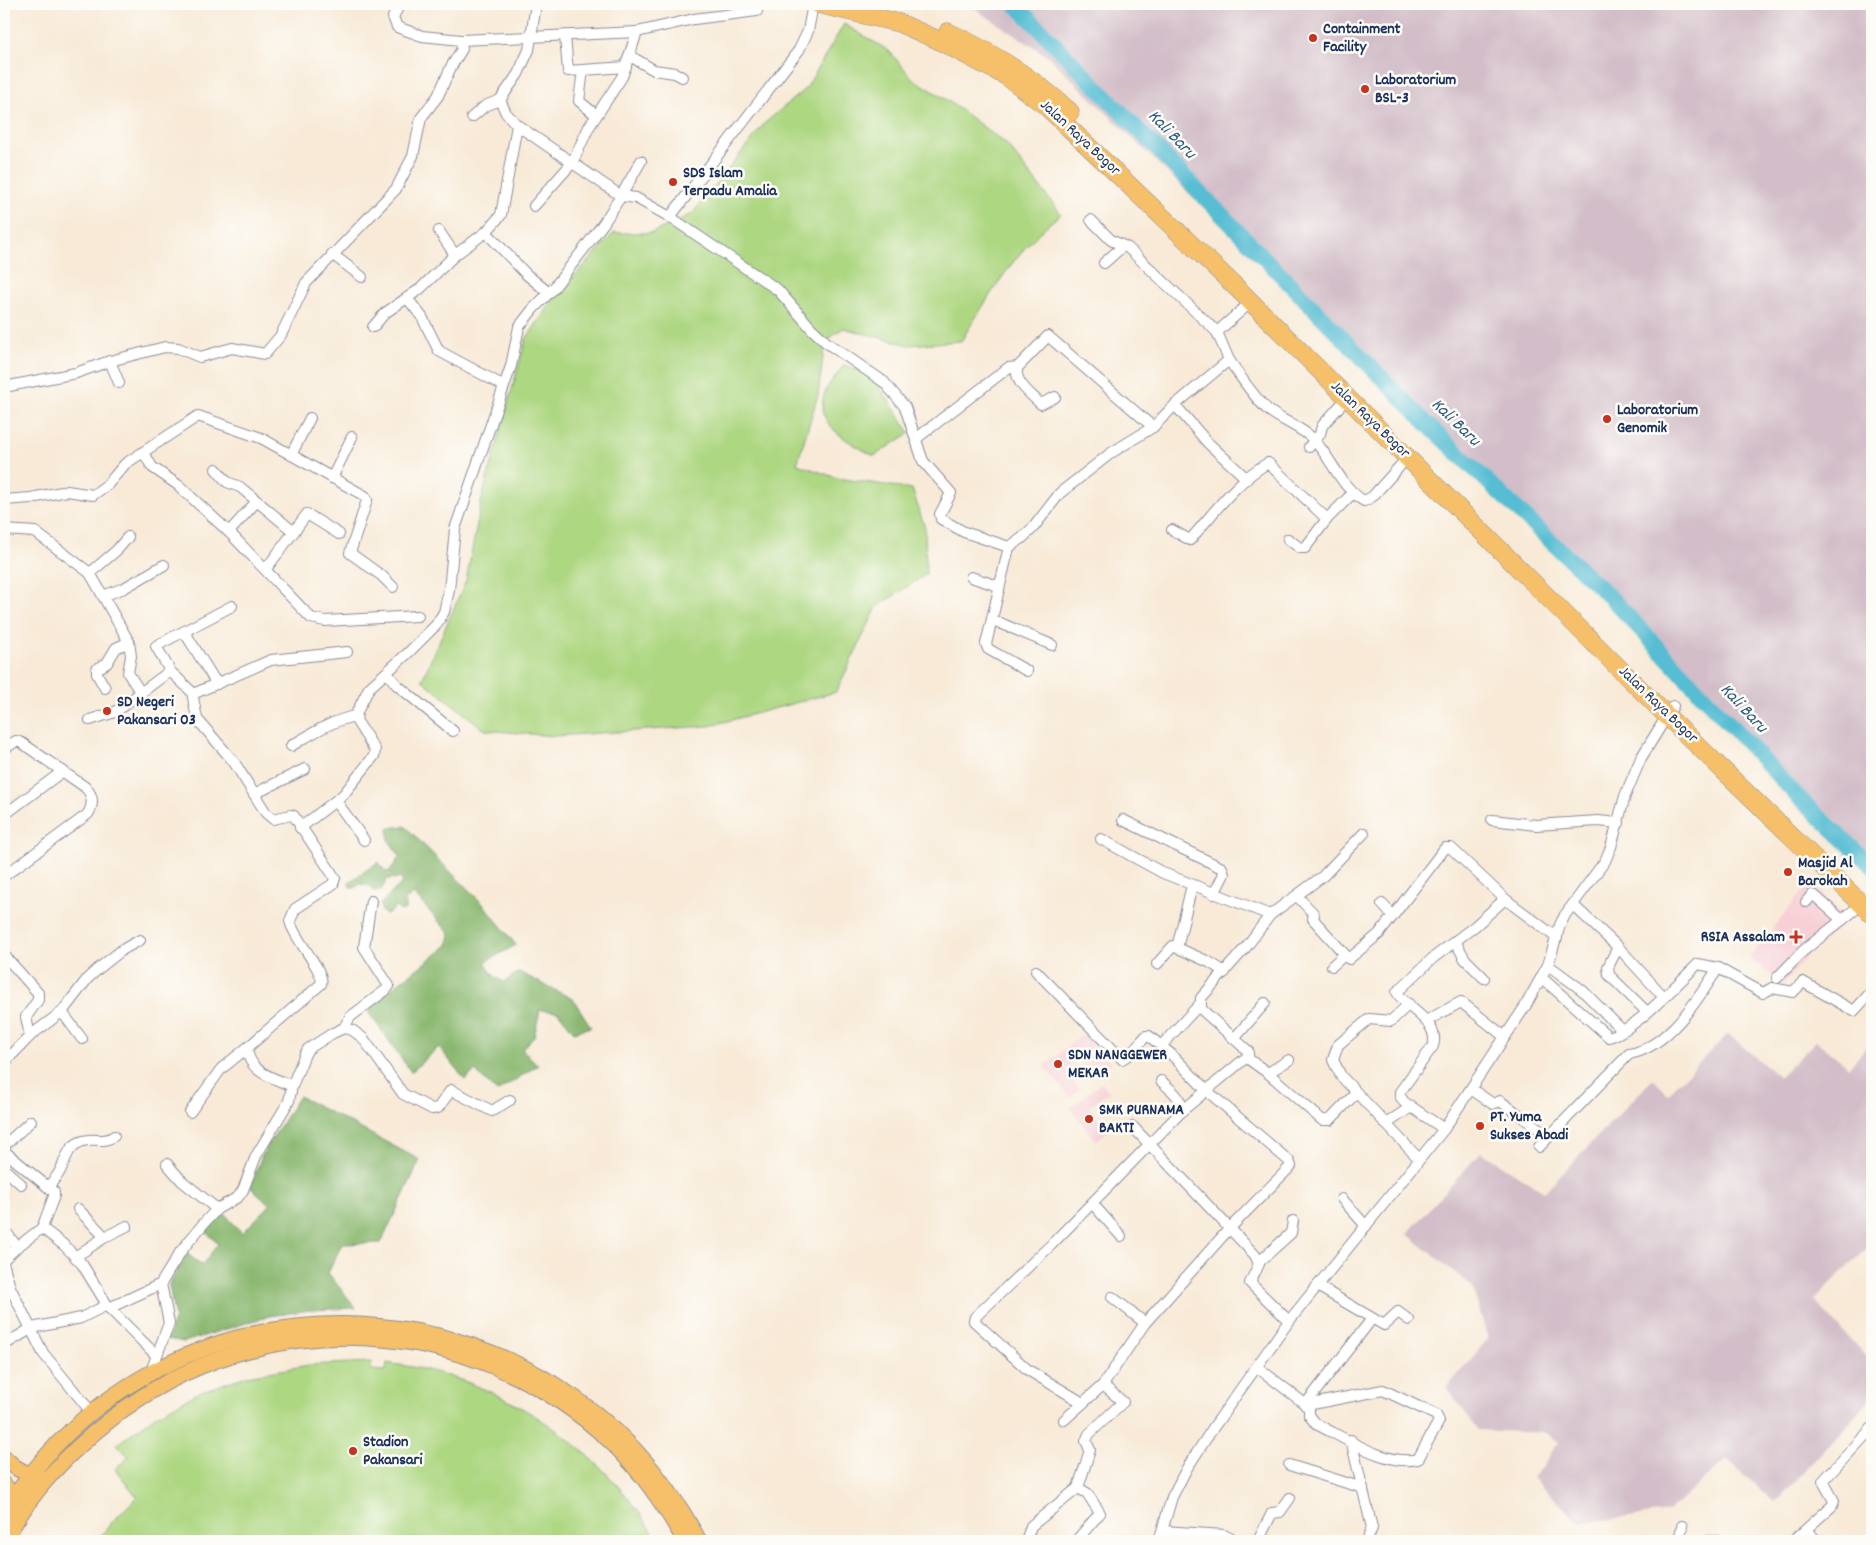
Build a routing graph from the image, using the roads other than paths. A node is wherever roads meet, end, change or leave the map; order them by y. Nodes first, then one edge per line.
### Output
1 (400, 4) edge
2 (536, 4) edge
3 (758, 4) edge
4 (813, 4) edge
5 (818, 4) edge
6 (870, 4) edge
7 (637, 32) junction
8 (566, 36) junction
9 (530, 38) junction
10 (461, 40) junction
11 (630, 56) junction
12 (626, 67) junction
13 (583, 70) junction
14 (682, 77) dead end
15 (500, 100) junction
16 (596, 116) junction
17 (472, 117) dead end
18 (517, 125) junction
19 (642, 161) dead end
20 (572, 163) junction
21 (621, 196) junction
22 (534, 206) dead end
23 (670, 217) junction
24 (1091, 220) dead end
25 (439, 231) dead end
26 (486, 232) junction
27 (1122, 247) junction
28 (332, 254) junction
29 (455, 254) junction
30 (1104, 263) dead end
31 (362, 276) dead end
32 (1246, 292) junction
33 (549, 293) junction
34 (407, 298) junction
35 (372, 327) dead end
36 (1217, 332) junction
37 (1229, 360) junction
38 (110, 361) junction
39 (1018, 367) junction
40 (119, 383) dead end
41 (504, 386) junction
42 (4, 387) edge
43 (1055, 397) dead end
44 (1347, 398) junction
45 (1175, 405) junction
46 (310, 418) dead end
47 (1153, 427) junction
48 (352, 437) dead end
49 (917, 438) junction
50 (1312, 444) junction
51 (144, 452) junction
52 (291, 455) junction
53 (1408, 457) junction
54 (216, 468) dead end
55 (332, 478) junction
56 (1247, 479) junction
57 (1353, 493) junction
58 (4, 500) edge
59 (257, 501) junction
60 (1326, 519) junction
61 (4, 530) edge
62 (1172, 530) dead end
63 (229, 532) junction
64 (294, 532) junction
65 (339, 534) dead end
66 (128, 537) dead end
67 (1288, 539) dead end
68 (1009, 547) junction
69 (164, 565) dead end
70 (266, 570) junction
71 (90, 573) junction
72 (972, 576) dead end
73 (998, 586) junction
74 (393, 587) dead end
75 (103, 596) junction
76 (232, 606) dead end
77 (418, 616) dead end
78 (993, 620) junction
79 (185, 633) junction
80 (129, 642) junction
81 (1052, 645) dead end
82 (347, 652) dead end
83 (170, 671) junction
84 (1027, 671) dead end
85 (387, 673) junction
86 (217, 684) junction
87 (105, 688) dead end
88 (141, 693) junction
89 (193, 694) junction
90 (1670, 711) junction
91 (355, 716) junction
92 (90, 720) dead end
93 (452, 731) dead end
94 (292, 746) dead end
95 (4, 749) edge
96 (305, 770) dead end
97 (63, 771) junction
98 (254, 794) junction
99 (336, 801) junction
100 (4, 815) edge
101 (1123, 820) dead end
102 (1492, 820) dead end
103 (1619, 823) junction
104 (300, 828) junction
105 (1364, 834) dead end
106 (1101, 839) dead end
107 (364, 840) dead end
108 (4, 876) edge
109 (1192, 885) junction
110 (1214, 894) junction
111 (1297, 896) junction
112 (1505, 899) junction
113 (371, 901) dead end
114 (1806, 902) dead end
115 (1382, 904) dead end
116 (1573, 905) junction
117 (1869, 906) edge
118 (1270, 915) junction
119 (1393, 916) junction
120 (1842, 920) junction
121 (1557, 938) junction
122 (140, 940) dead end
123 (1455, 941) junction
124 (1618, 947) junction
125 (1177, 948) junction
126 (4, 955) edge
127 (1349, 959) junction
128 (1157, 964) dead end
129 (1548, 965) junction
130 (1332, 966) dead end
131 (1718, 968) junction
132 (1036, 972) dead end
133 (1225, 972) junction
134 (1484, 978) dead end
135 (1542, 978) junction
136 (1777, 978) dead end
137 (1872, 991) edge
138 (1663, 996) junction
139 (1265, 1003) dead end
140 (1409, 1004) junction
141 (1199, 1005) junction
142 (62, 1012) junction
143 (1647, 1012) junction
144 (1426, 1021) junction
145 (344, 1028) junction
146 (1622, 1030) junction
147 (30, 1036) junction
148 (1505, 1037) junction
149 (1234, 1039) junction
150 (82, 1040) dead end
151 (1161, 1046) junction
152 (247, 1048) junction
153 (1247, 1058) junction
154 (1289, 1060) dead end
155 (4, 1064) edge
156 (1268, 1073) junction
157 (1162, 1080) dead end
158 (292, 1088) junction
159 (1471, 1089) junction
160 (1206, 1090) junction
161 (1356, 1093) junction
162 (510, 1100) dead end
163 (1414, 1108) junction
164 (1182, 1111) junction
165 (190, 1112) dead end
166 (30, 1121) dead end
167 (1386, 1124) junction
168 (1132, 1127) dead end
169 (1444, 1129) junction
170 (114, 1136) dead end
171 (1549, 1136) junction
172 (1148, 1144) junction
173 (4, 1146) edge
174 (1539, 1147) dead end
175 (4, 1151) edge
176 (1419, 1160) junction
177 (167, 1164) dead end
178 (4, 1168) edge
179 (21, 1184) dead end
180 (48, 1187) junction
181 (1342, 1199) dead end
182 (1092, 1203) junction
183 (78, 1209) dead end
184 (217, 1209) junction
185 (1293, 1221) dead end
186 (127, 1226) dead end
187 (1366, 1226) junction
188 (42, 1228) junction
189 (1230, 1228) junction
190 (4, 1229) edge
191 (1121, 1236) dead end
192 (105, 1237) junction
193 (17, 1248) junction
194 (75, 1257) junction
195 (4, 1259) edge
196 (1259, 1262) junction
197 (4, 1266) edge
198 (161, 1284) junction
199 (1319, 1287) junction
200 (1112, 1297) dead end
201 (108, 1307) junction
202 (1371, 1320) junction
203 (1409, 1320) dead end
204 (1289, 1322) junction
205 (1146, 1323) junction
206 (32, 1328) junction
207 (4, 1345) edge
208 (156, 1355) junction
209 (187, 1364) junction
210 (1256, 1368) junction
211 (150, 1374) junction
212 (1103, 1385) junction
213 (1083, 1403) junction
214 (1307, 1406) junction
215 (92, 1413) junction
216 (1064, 1420) dead end
217 (1872, 1428) edge
218 (1351, 1440) junction
219 (4, 1457) edge
220 (1289, 1465) dead end
221 (36, 1479) junction
222 (1078, 1488) junction
223 (1363, 1488) junction
224 (14, 1496) edge
225 (1290, 1498) dead end
226 (4, 1513) edge
227 (1682, 1526) dead end
228 (1163, 1530) junction
229 (1807, 1531) junction
230 (5, 1541) edge
231 (686, 1541) edge
232 (699, 1541) edge
233 (1026, 1541) edge
234 (1076, 1541) edge
235 (1159, 1541) edge
236 (1236, 1541) edge
237 (1258, 1541) edge
238 (1367, 1541) edge
239 (1680, 1541) edge
240 (1709, 1541) edge
241 (1719, 1541) edge
242 (1793, 1541) edge
243 (1817, 1541) edge

1 - 10 street
2 - 9 street
3 - 7 street
4 - 23 street
5 - 32 highway, Jalan Raya Bogor
6 - 32 highway, Jalan Raya Bogor
7 - 8 street
7 - 11 street
8 - 9 street
8 - 13 street
9 - 10 street
9 - 15 street
10 - 28 street
11 - 12 street
11 - 14 street
12 - 13 street
12 - 16 street
13 - 16 street
15 - 17 street
15 - 18 street
16 - 20 street
18 - 20 street
18 - 26 street
19 - 21 street
20 - 21 street
20 - 22 street
21 - 23 street
21 - 33 street
23 - 49 street
24 - 27 street
25 - 29 street
26 - 29 street
26 - 33 street
27 - 30 street
27 - 36 street
28 - 31 street
28 - 38 street
29 - 34 street
32 - 36 street
32 - 44 highway, Jalan Raya Bogor
32 - 90 highway, Jalan Raya Bogor
33 - 41 street
34 - 35 street
34 - 41 street
36 - 37 street
37 - 45 street
37 - 50 street
38 - 40 street
38 - 42 street
39 - 43 street
39 - 47 street
39 - 49 street
41 - 85 street
44 - 50 street
44 - 53 highway, Jalan Raya Bogor
45 - 47 street
45 - 56 street
46 - 52 street
47 - 68 street
48 - 55 street
49 - 68 street
50 - 57 street
51 - 52 street
51 - 58 street
51 - 63 street
52 - 55 street
53 - 57 street
53 - 90 highway, Jalan Raya Bogor
54 - 59 street
55 - 74 street
56 - 60 street
56 - 62 street
57 - 60 street
59 - 63 street
59 - 64 street
60 - 67 street
61 - 71 street
63 - 70 street
64 - 65 street
64 - 70 street
66 - 71 street
68 - 73 street
69 - 75 street
70 - 77 street
71 - 75 street
72 - 73 street
73 - 78 street
75 - 80 street
76 - 79 street
78 - 81 street
78 - 84 street
79 - 83 street
79 - 86 street
80 - 87 street
80 - 88 street
82 - 86 street
83 - 88 street
83 - 89 street
85 - 91 street
85 - 93 street
86 - 89 street
88 - 92 street
89 - 98 street
90 - 103 street
90 - 117 highway, Jalan Raya Bogor
91 - 94 street
91 - 99 street
95 - 97 street
96 - 98 street
97 - 100 street
97 - 108 street
98 - 104 street
99 - 104 street
99 - 107 street
101 - 110 street
102 - 103 street
103 - 116 street
104 - 152 street
105 - 111 street
106 - 109 street
109 - 110 street
109 - 125 street
110 - 118 street
111 - 118 street
111 - 127 street
112 - 119 street
112 - 121 street
112 - 123 street
113 - 145 street
114 - 120 street
115 - 119 street
116 - 121 street
116 - 124 street
117 - 120 street
118 - 133 street
119 - 127 street
120 - 136 street
121 - 129 street
122 - 142 street
123 - 134 street
123 - 140 street
124 - 138 street
124 - 143 street
125 - 128 street
125 - 133 street
126 - 147 street
127 - 130 street
129 - 135 street
129 - 146 street
131 - 137 street
131 - 138 street
131 - 171 street
132 - 151 street
133 - 141 street
135 - 146 street
135 - 148 street
138 - 143 street
139 - 149 street
140 - 144 street
140 - 161 street
141 - 149 street
141 - 151 street
142 - 147 street
142 - 150 street
143 - 146 street
144 - 148 street
144 - 163 street
145 - 158 street
145 - 162 street
147 - 155 street
148 - 159 street
149 - 153 street
151 - 160 street
152 - 158 street
152 - 165 street
153 - 156 street
153 - 160 street
154 - 156 street
156 - 161 street
157 - 164 street
158 - 184 street
159 - 169 street
159 - 171 street
160 - 164 street
160 - 189 street
161 - 167 street
163 - 167 street
163 - 169 street
164 - 172 street
166 - 173 street
167 - 176 street
168 - 172 street
169 - 176 street
170 - 180 street
171 - 174 street
172 - 182 street
172 - 189 street
175 - 180 street
176 - 187 street
177 - 184 street
178 - 179 street
180 - 188 street
181 - 187 street
182 - 191 street
182 - 213 street
183 - 192 street
184 - 198 street
185 - 196 street
186 - 192 street
187 - 199 street
188 - 193 street
188 - 194 street
189 - 196 street
189 - 205 street
190 - 193 street
192 - 194 street
193 - 195 street
194 - 201 street
196 - 204 street
197 - 206 street
198 - 201 street
198 - 208 street
199 - 202 street
199 - 204 street
200 - 205 street
201 - 206 street
201 - 208 street
202 - 203 street
202 - 214 street
204 - 210 street
205 - 212 street
206 - 207 street
206 - 215 street
208 - 211 street
209 - 211 main road
209 - 221 main road
209 - 231 main road
209 - 232 main road
210 - 214 street
210 - 228 street
211 - 215 main road
212 - 213 street
212 - 222 street
213 - 216 street
214 - 218 street
214 - 218 street
215 - 221 main road
217 - 229 street
218 - 223 street
219 - 221 main road
220 - 223 street
221 - 224 main road
222 - 233 street
222 - 234 street
223 - 238 street
224 - 226 main road
224 - 230 main road
225 - 237 street
227 - 239 street
228 - 235 street
228 - 236 street
229 - 242 street
229 - 243 street
240 - 241 street

